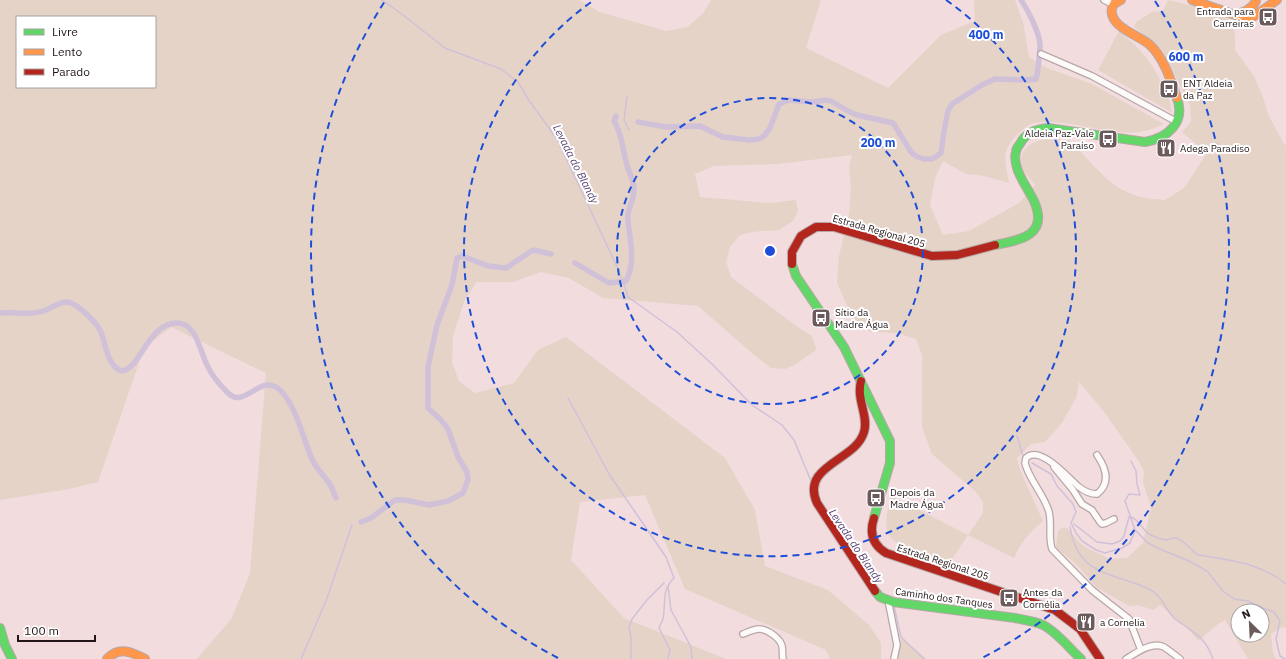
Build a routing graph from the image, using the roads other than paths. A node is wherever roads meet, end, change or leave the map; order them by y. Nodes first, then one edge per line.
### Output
1 (1104, 0) edge
2 (1121, 0) edge
3 (1192, 0) edge
4 (1256, 0) edge
5 (1277, 0) edge
6 (1114, 5) junction
7 (1270, 6) junction
8 (1234, 14) junction
9 (1041, 54) dead end
10 (1177, 122) junction
11 (861, 381) junction
12 (1097, 455) dead end
13 (1052, 464) junction
14 (1114, 519) dead end
15 (888, 600) junction
16 (0, 628) edge
17 (743, 634) dead end
18 (1141, 650) junction
19 (12, 659) edge
20 (107, 659) edge
21 (145, 659) edge
22 (783, 659) edge
23 (894, 659) edge
24 (1081, 659) edge
25 (1100, 659) edge
26 (1126, 659) edge
27 (1180, 659) edge

1 - 6 street
2 - 6 main road
3 - 8 main road
4 - 7 main road
4 - 8 main road
5 - 7 main road
6 - 10 main road
7 - 8 main road
9 - 10 street
10 - 11 main road, Estrada Regional 205
11 - 15 main road, Caminho dos Tanques
11 - 25 main road, Estrada Regional 205
12 - 13 street
13 - 14 street
13 - 18 street
15 - 23 street
15 - 24 main road, Caminho dos Tanques
16 - 19 main road
17 - 22 street
18 - 26 street
18 - 27 street
20 - 21 main road

